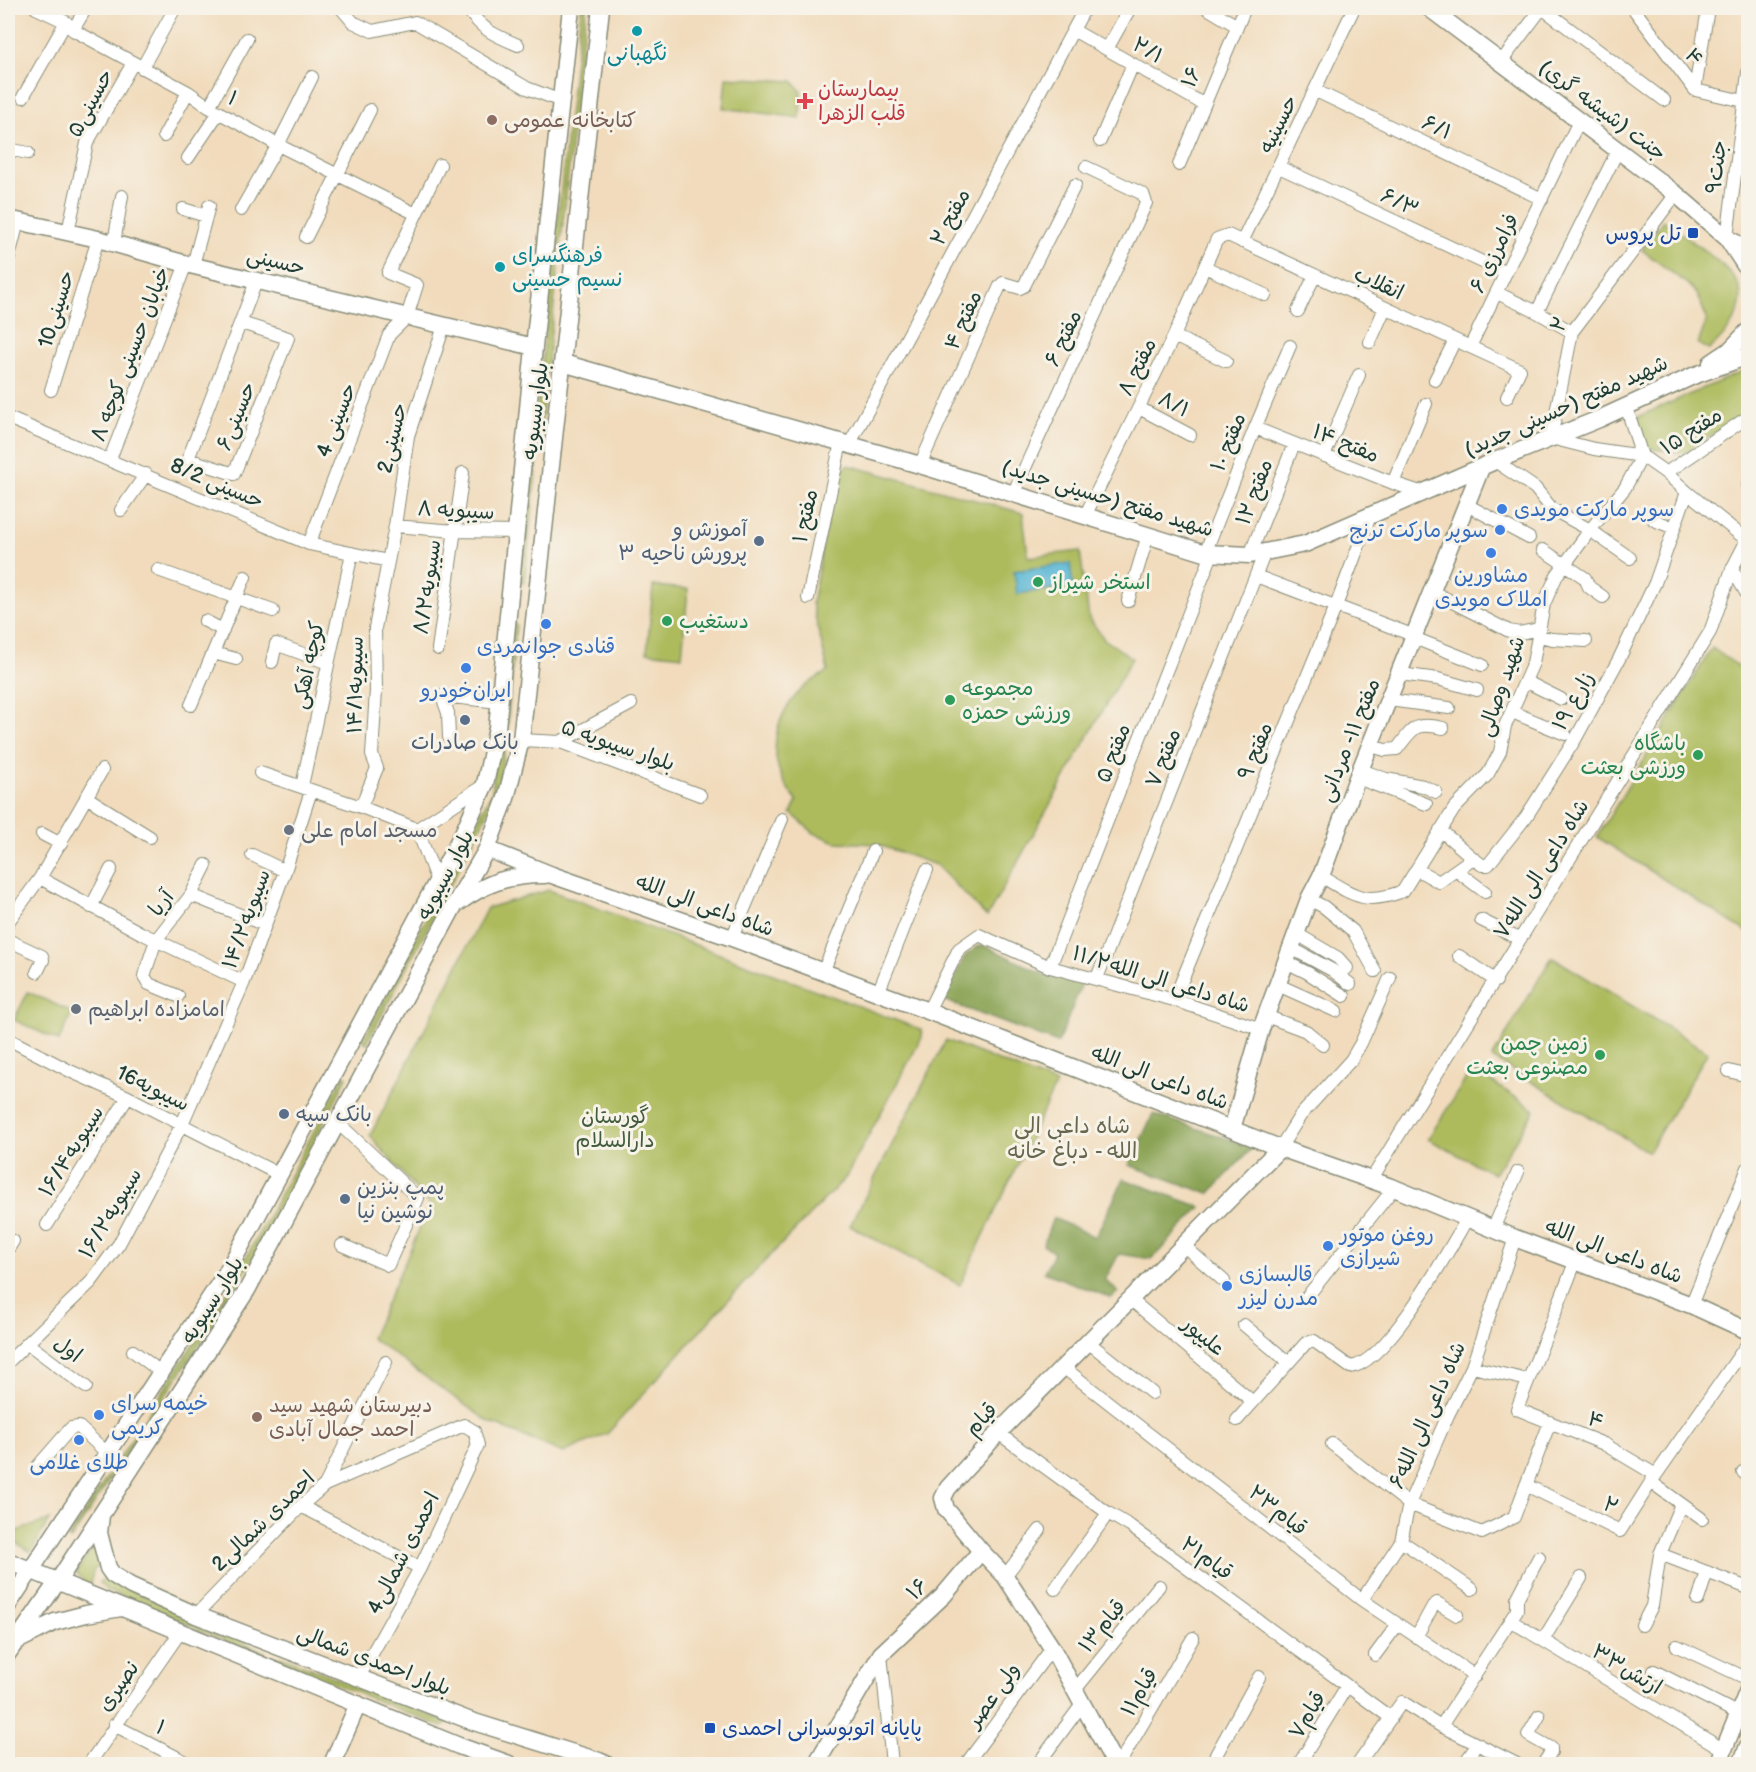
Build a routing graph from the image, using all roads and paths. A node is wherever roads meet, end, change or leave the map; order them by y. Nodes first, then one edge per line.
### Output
1 (41, 8) edge
2 (86, 8) edge
3 (175, 8) edge
4 (341, 8) edge
5 (467, 8) edge
6 (571, 8) edge
7 (601, 8) edge
8 (1085, 8) edge
9 (1130, 8) edge
10 (1207, 8) edge
11 (1245, 8) edge
12 (1354, 8) edge
13 (1430, 8) edge
14 (1542, 8) edge
15 (1633, 8) edge
16 (1708, 8) edge
17 (69, 26) junction
18 (1237, 26) junction
19 (1073, 30) junction
20 (247, 39) dead end
21 (518, 45) dead end
22 (1107, 49) junction
23 (1501, 62) junction
24 (1133, 64) junction
25 (137, 66) junction
26 (1749, 73) edge
27 (312, 77) dead end
28 (1695, 90) junction
29 (1316, 91) junction
30 (188, 92) junction
31 (23, 97) dead end
32 (1664, 100) dead end
33 (561, 101) junction
34 (1744, 101) junction
35 (1203, 104) junction
36 (214, 109) junction
37 (370, 110) dead end
38 (1579, 121) junction
39 (164, 136) dead end
40 (1100, 141) dead end
41 (278, 145) junction
42 (8, 148) edge
43 (1618, 150) junction
44 (28, 153) dead end
45 (188, 158) dead end
46 (440, 165) dead end
47 (1179, 165) dead end
48 (1279, 166) junction
49 (1086, 167) dead end
50 (337, 176) junction
51 (1075, 185) dead end
52 (1676, 194) junction
53 (122, 196) dead end
54 (1542, 199) junction
55 (183, 209) dead end
56 (241, 210) dead end
57 (416, 214) junction
58 (13, 220) edge
59 (68, 232) junction
60 (1222, 236) joint
61 (306, 237) dead end
62 (1727, 238) junction
63 (106, 241) junction
64 (1242, 242) junction
65 (1749, 250) edge
66 (8, 261) edge
67 (190, 264) junction
68 (1205, 267) junction
69 (1749, 270) edge
70 (1506, 273) junction
71 (1315, 275) junction
72 (257, 279) junction
73 (1497, 293) junction
74 (1265, 296) dead end
75 (1385, 308) junction
76 (1298, 311) dead end
77 (1538, 312) junction
78 (407, 317) junction
79 (241, 323) junction
80 (444, 326) junction
81 (1749, 331) edge
82 (1572, 332) junction
83 (1174, 336) junction
84 (1455, 340) junction
85 (1370, 342) dead end
86 (534, 346) junction
87 (1290, 346) dead end
88 (1470, 347) junction
89 (1749, 356) edge
90 (1226, 361) dead end
91 (563, 363) junction
92 (1359, 375) dead end
93 (1693, 376) junction
94 (1435, 380) dead end
95 (51, 390) dead end
96 (1507, 397) dead end
97 (1426, 404) dead end
98 (1626, 406) junction
99 (1139, 408) junction
100 (1749, 417) edge
101 (8, 418) edge
102 (1255, 428) junction
103 (1190, 435) dead end
104 (1551, 438) junction
105 (845, 443) junction
106 (1294, 444) junction
107 (1324, 456) junction
108 (1642, 456) junction
109 (110, 459) junction
110 (920, 465) junction
111 (1488, 465) junction
112 (462, 473) dead end
113 (1666, 473) junction
114 (146, 474) junction
115 (1393, 483) junction
116 (1687, 492) junction
117 (1423, 493) junction
118 (1013, 494) junction
119 (1467, 505) junction
120 (122, 510) dead end
121 (1085, 516) junction
122 (1370, 516) junction
123 (1654, 520) dead end
124 (395, 526) junction
125 (1674, 528) junction
126 (1590, 530) junction
127 (455, 531) junction
128 (516, 532) junction
129 (1148, 535) junction
130 (1529, 538) dead end
131 (1748, 541) edge
132 (309, 544) junction
133 (1543, 550) dead end
134 (352, 553) junction
135 (1209, 553) junction
136 (1258, 554) junction
137 (1630, 558) dead end
138 (388, 561) junction
139 (1566, 564) junction
140 (1732, 569) junction
141 (158, 570) dead end
142 (1256, 576) junction
143 (245, 577) dead end
144 (511, 584) junction
145 (537, 588) junction
146 (1433, 592) junction
147 (1749, 596) edge
148 (1603, 597) dead end
149 (237, 598) junction
150 (808, 598) dead end
151 (1128, 601) dead end
152 (1331, 604) junction
153 (273, 611) dead end
154 (205, 621) dead end
155 (508, 622) junction
156 (223, 630) junction
157 (533, 630) junction
158 (1540, 633) junction
159 (1415, 637) junction
160 (1586, 641) dead end
161 (438, 649) dead end
162 (213, 653) junction
163 (236, 659) dead end
164 (272, 662) dead end
165 (328, 663) junction
166 (1482, 665) dead end
167 (1400, 674) junction
168 (1526, 681) junction
169 (1477, 690) dead end
170 (1561, 699) dead end
171 (1389, 700) junction
172 (499, 702) junction
173 (632, 704) dead end
174 (191, 705) dead end
175 (1449, 708) dead end
176 (1512, 712) junction
177 (1443, 728) dead end
178 (1565, 734) dead end
179 (449, 737) dead end
180 (521, 740) junction
181 (560, 742) junction
182 (1371, 746) junction
183 (102, 770) dead end
184 (260, 773) dead end
185 (1359, 774) junction
186 (485, 784) junction
187 (307, 788) junction
188 (1436, 792) dead end
189 (700, 795) dead end
190 (86, 797) junction
191 (1426, 804) dead end
192 (361, 807) junction
193 (782, 819) dead end
194 (417, 829) junction
195 (1440, 830) junction
196 (42, 834) dead end
197 (150, 837) dead end
198 (61, 844) junction
199 (487, 849) junction
200 (873, 851) dead end
201 (252, 855) dead end
202 (1473, 858) junction
203 (206, 865) dead end
204 (111, 869) dead end
205 (927, 870) dead end
206 (1418, 870) junction
207 (285, 871) junction
208 (1457, 871) junction
209 (552, 875) junction
210 (1321, 876) junction
211 (40, 878) junction
212 (437, 880) junction
213 (1485, 892) dead end
214 (191, 895) junction
215 (1309, 899) junction
216 (454, 906) junction
217 (91, 907) junction
218 (1481, 920) dead end
219 (8, 922) edge
220 (265, 925) junction
221 (732, 938) junction
222 (1519, 939) junction
223 (8, 940) edge
224 (156, 940) junction
225 (1291, 948) junction
226 (1459, 956) dead end
227 (1050, 967) junction
228 (1347, 968) dead end
229 (1375, 971) dead end
230 (37, 972) dead end
231 (823, 972) junction
232 (1097, 978) junction
233 (1390, 978) dead end
234 (1496, 981) junction
235 (244, 982) junction
236 (1278, 985) junction
237 (1347, 990) dead end
238 (878, 993) junction
239 (178, 996) dead end
240 (1174, 999) junction
241 (928, 1011) junction
242 (1336, 1011) dead end
243 (1264, 1022) junction
244 (8, 1039) edge
245 (1323, 1045) dead end
246 (344, 1055) junction
247 (367, 1066) junction
248 (1729, 1071) dead end
249 (1749, 1076) edge
250 (128, 1097) junction
251 (337, 1122) junction
252 (182, 1124) junction
253 (1232, 1129) junction
254 (1280, 1148) junction
255 (1749, 1168) edge
256 (1518, 1172) dead end
257 (280, 1175) junction
258 (1371, 1180) junction
259 (1394, 1188) junction
260 (1467, 1219) junction
261 (47, 1225) dead end
262 (1493, 1228) junction
263 (1515, 1238) junction
264 (342, 1245) dead end
265 (1183, 1245) junction
266 (1576, 1260) junction
267 (1224, 1281) dead end
268 (1306, 1298) dead end
269 (1130, 1299) junction
270 (1691, 1305) junction
271 (1244, 1325) dead end
272 (1749, 1331) edge
273 (27, 1342) junction
274 (1088, 1342) junction
275 (1749, 1343) edge
276 (133, 1351) dead end
277 (8, 1362) edge
278 (386, 1362) dead end
279 (1288, 1362) junction
280 (1063, 1367) junction
281 (1472, 1367) junction
282 (162, 1373) junction
283 (1528, 1380) junction
284 (86, 1387) dead end
285 (1152, 1393) dead end
286 (1253, 1402) junction
287 (1237, 1420) dead end
288 (1551, 1422) junction
289 (998, 1433) junction
290 (1332, 1444) dead end
291 (477, 1445) joint
292 (108, 1454) junction
293 (38, 1466) dead end
294 (1653, 1478) junction
295 (325, 1485) junction
296 (1526, 1485) junction
297 (1409, 1504) junction
298 (1681, 1504) junction
299 (301, 1506) junction
300 (1108, 1513) junction
301 (101, 1515) junction
302 (1702, 1519) dead end
303 (1040, 1530) dead end
304 (1401, 1540) junction
305 (981, 1551) junction
306 (1660, 1554) junction
307 (1539, 1557) dead end
308 (8, 1561) edge
309 (420, 1568) junction
310 (31, 1569) junction
311 (1707, 1572) junction
312 (1005, 1576) junction
313 (1581, 1578) dead end
314 (58, 1581) junction
315 (1159, 1586) dead end
316 (1749, 1588) edge
317 (1055, 1589) dead end
318 (1472, 1589) dead end
319 (1362, 1600) junction
320 (1698, 1600) dead end
321 (8, 1605) edge
322 (121, 1608) junction
323 (196, 1615) junction
324 (1457, 1615) dead end
325 (1510, 1621) junction
326 (1398, 1624) junction
327 (1642, 1625) dead end
328 (181, 1632) junction
329 (1416, 1637) junction
330 (1193, 1638) dead end
331 (1543, 1640) junction
332 (1677, 1646) dead end
333 (11, 1648) edge
334 (1052, 1648) junction
335 (881, 1654) junction
336 (1375, 1655) dead end
337 (1654, 1671) dead end
338 (1475, 1676) junction
339 (358, 1677) junction
340 (1259, 1677) dead end
341 (1749, 1679) edge
342 (1347, 1686) junction
343 (1749, 1690) edge
344 (1079, 1697) junction
345 (358, 1704) junction
346 (1739, 1714) junction
347 (1539, 1716) dead end
348 (1391, 1718) junction
349 (471, 1721) junction
350 (114, 1725) junction
351 (1441, 1726) junction
352 (1478, 1744) junction
353 (459, 1746) junction
354 (1749, 1746) edge
355 (1721, 1757) edge
356 (89, 1764) edge
357 (190, 1764) edge
358 (332, 1764) edge
359 (509, 1764) edge
360 (606, 1764) edge
361 (816, 1764) edge
362 (892, 1764) edge
363 (966, 1764) edge
364 (1038, 1764) edge
365 (1117, 1764) edge
366 (1211, 1764) edge
367 (1299, 1764) edge
368 (1358, 1764) edge
369 (1464, 1764) edge
370 (1517, 1764) edge
371 (1543, 1764) edge
372 (1741, 1764) edge

1 - 17 street, ۱
2 - 17 street
3 - 25 street, حسینی۵
4 - 33 street
5 - 21 street
6 - 33 street, بلوار سیبویه
7 - 91 street, بلوار سیبویه
8 - 19 street, مفتح ۲
9 - 22 street
10 - 18 street
11 - 18 street, ۱۶
12 - 29 street, حسینیه
13 - 23 street, جنت (شیشه گری)
14 - 23 street
14 - 32 street
15 - 28 street, ۴
16 - 28 street
17 - 25 street, ۱
17 - 31 street
18 - 35 street, ۱۶
19 - 22 street, ۲/۱
19 - 105 street, مفتح ۲
20 - 36 street
22 - 24 street, ۲/۱
23 - 38 street, جنت (شیشه گری)
24 - 35 street, ۲/۱
24 - 40 street
25 - 30 street, ۱
25 - 59 street, حسینی۵
26 - 34 street, جنت۹
27 - 41 street
28 - 34 street, ۴
29 - 48 street, حسینیه
29 - 54 street, ۶/۱
30 - 36 street, ۱
30 - 39 street
33 - 86 street, بلوار سیبویه
34 - 62 street, جنت۹
35 - 47 street, ۱۶
36 - 41 street, ۱
36 - 45 street
37 - 50 street
38 - 43 street, جنت (شیشه گری)
38 - 54 street, فرامرزی ۶
41 - 50 street, ۱
41 - 56 street
42 - 44 street
43 - 52 street, جنت (شیشه گری)
43 - 77 street
46 - 57 street
48 - 64 street, حسینیه
48 - 70 street, ۶/۳
49 - 118 street, مفتح ۶
50 - 57 street, ۱
50 - 61 street
51 - 110 street, مفتح ۴
52 - 62 street, جنت (شیشه گری)
52 - 82 street, ۲
53 - 63 street, حسینی10
54 - 70 street, فرامرزی ۶
55 - 67 street, خیابان حسینی کوچه ۸
57 - 78 street
58 - 59 street, حسینی
58 - 66 street
59 - 63 street, حسینی
60 - 64 street, انقلاب
60 - 68 street, مفتح ۸
62 - 65 street, جنت (شیشه گری)
62 - 69 street
63 - 67 street, حسینی
63 - 95 street, حسینی10
64 - 71 street, انقلاب
67 - 72 street, حسینی
67 - 109 street, خیابان حسینی کوچه ۸
68 - 74 street
68 - 83 street, مفتح ۸
70 - 73 street, فرامرزی ۶
71 - 75 street, انقلاب
71 - 76 street
72 - 78 street, حسینی
72 - 79 street, حسینی۶
73 - 77 street
73 - 88 street, فرامرزی ۶
75 - 84 street, انقلاب
75 - 85 street
77 - 82 street
78 - 80 street, حسینی
78 - 132 street, حسینی 4
79 - 79 street, حسینی۶
80 - 86 street, حسینی
80 - 124 street, حسینی2
81 - 93 street
82 - 104 street, ۲
83 - 90 street
83 - 99 street, مفتح ۸
84 - 88 street, انقلاب
84 - 94 street
86 - 128 street, بلوار سیبویه
87 - 102 street, مفتح ۱۰
88 - 96 street, انقلاب
89 - 93 street
91 - 105 street, شهید مفتح (حسینی جدید)
91 - 145 street, بلوار سیبویه
92 - 107 street
93 - 98 street, شهید مفتح (حسینی جدید)
97 - 115 street
98 - 104 street, شهید مفتح (حسینی جدید)
98 - 108 street
99 - 103 street, ۸/۱
99 - 121 street, مفتح ۸
100 - 113 street, مفتح ۱۵
101 - 109 street, 8/2 حسینی
102 - 106 street, مفتح ۱۴
102 - 135 street, مفتح ۱۰
104 - 108 street, مفتح ۱۵
104 - 111 street, شهید مفتح (حسینی جدید)
105 - 110 street, شهید مفتح (حسینی جدید)
105 - 150 street, مفتح ۱
106 - 107 street, مفتح ۱۴
106 - 136 street, مفتح ۱۲
107 - 115 street, مفتح ۱۴
108 - 113 street, مفتح ۱۵
108 - 126 street, شهید وصالی
109 - 114 street, 8/2 حسینی
110 - 118 street, شهید مفتح (حسینی جدید)
111 - 117 street, شهید مفتح (حسینی جدید)
111 - 119 street, مفتح ۱۱- مردانی
111 - 126 street
112 - 127 street, سیبویه۸/۲
113 - 116 street
114 - 120 street
114 - 132 street, 8/2 حسینی
115 - 117 street, مفتح ۱۴
116 - 125 street, ۱۹ زارع
116 - 131 street
117 - 122 street, شهید مفتح (حسینی جدید)
118 - 121 street, شهید مفتح (حسینی جدید)
119 - 130 street
119 - 146 street, مفتح ۱۱- مردانی
121 - 129 street, شهید مفتح (حسینی جدید)
122 - 136 street, شهید مفتح (حسینی جدید)
122 - 152 street, مفتح ۹
123 - 125 street
124 - 127 street, سیبویه ۸
124 - 138 street, حسینی2
125 - 202 street, ۱۹ زارع
126 - 137 street
126 - 139 street, شهید وصالی
127 - 128 street, سیبویه ۸
127 - 161 street, سیبویه۸/۲
128 - 144 street, بلوار سیبویه
129 - 135 street, شهید مفتح (حسینی جدید)
129 - 151 street
131 - 140 street, شاه داعی الی الله۷
132 - 134 street, 8/2 حسینی
133 - 139 street
134 - 138 street, 8/2 حسینی
134 - 165 street, کوچه آهکی
135 - 136 street, شهید مفتح (حسینی جدید)
135 - 227 street, مفتح ۵
136 - 142 street, مفتح ۷
138 - 192 street, سیبویه۱۴/۱
139 - 148 street
139 - 158 street, شهید وصالی
140 - 147 street
140 - 222 street, شاه داعی الی الله۷
141 - 149 street
142 - 152 street
142 - 232 street, مفتح ۷
143 - 149 street
144 - 145 street
144 - 155 street, بلوار سیبویه
145 - 157 street, بلوار سیبویه
146 - 158 street
146 - 159 street, مفتح ۱۱- مردانی
149 - 153 street
149 - 156 street
152 - 159 street
152 - 240 street, مفتح ۹
154 - 156 street
155 - 157 street
155 - 172 street, بلوار سیبویه
156 - 162 street
157 - 180 street, بلوار سیبویه
158 - 160 street
158 - 168 street, شهید وصالی
159 - 166 street
159 - 167 street, مفتح ۱۱- مردانی
162 - 163 street
162 - 174 street
164 - 165 street
165 - 187 street, کوچه آهکی
167 - 169 street
167 - 171 street, مفتح ۱۱- مردانی
168 - 170 street
168 - 176 street, شهید وصالی
171 - 175 street
171 - 182 street, مفتح ۱۱- مردانی
172 - 179 street
172 - 186 street, بلوار سیبویه
173 - 181 street
176 - 178 street
176 - 195 street, شهید وصالی
177 - 182 street
180 - 181 street, بلوار سیبویه ۵
180 - 199 street, بلوار سیبویه
181 - 189 street, بلوار سیبویه ۵
182 - 185 street, مفتح ۱۱- مردانی
183 - 190 street
184 - 187 street
185 - 188 street
185 - 191 street
185 - 210 street, مفتح ۱۱- مردانی
186 - 194 street
186 - 212 street, بلوار سیبویه
187 - 192 street
187 - 207 street, سیبویه۱۴/۲
190 - 197 street
190 - 198 street
192 - 194 street
193 - 221 street
194 - 212 street
195 - 202 street
195 - 206 street, شهید وصالی
196 - 198 street
198 - 211 street
199 - 209 street, شاه داعی الی الله
199 - 216 street, بلوار سیبویه
200 - 231 street
201 - 207 street
202 - 208 street
203 - 214 street
204 - 217 street
205 - 238 street
206 - 208 street
206 - 210 street, شهید وصالی
207 - 220 street, سیبویه۱۴/۲
208 - 213 street
209 - 216 street
209 - 221 street, شاه داعی الی الله
210 - 215 street, مفتح ۱۱- مردانی
211 - 217 street
211 - 219 street
212 - 246 street, بلوار سیبویه
214 - 220 street, آریا
214 - 224 street, آریا
215 - 225 street, مفتح ۱۱- مردانی
215 - 229 street
216 - 247 street, بلوار سیبویه
217 - 224 street
218 - 222 street
220 - 235 street, سیبویه۱۴/۲
221 - 231 street, شاه داعی الی الله
222 - 234 street, شاه داعی الی الله۷
223 - 230 street
224 - 235 street
224 - 239 street, آریا
225 - 228 street
225 - 236 street, مفتح ۱۱- مردانی
225 - 237 street
226 - 234 street
227 - 232 street, ۱۱/۲شاه داعی الی الله
227 - 241 street, ۱۱/۲شاه داعی الی الله
231 - 238 street, شاه داعی الی الله
232 - 240 street, ۱۱/۲شاه داعی الی الله
233 - 254 street
234 - 258 street, شاه داعی الی الله۷
235 - 252 street, سیبویه۱۴/۲
236 - 242 street
236 - 243 street, مفتح ۱۱- مردانی
238 - 241 street, شاه داعی الی الله
240 - 243 street, ۱۱/۲شاه داعی الی الله
241 - 253 street, شاه داعی الی الله
243 - 245 street, ۱۱/۲شاه داعی الی الله
243 - 253 street, مفتح ۱۱- مردانی
244 - 250 street, سیبویه16
246 - 247 street
246 - 257 street, بلوار سیبویه
247 - 251 street, بلوار سیبویه
248 - 249 street
250 - 252 street, سیبویه16
250 - 261 street, سیبویه۱۶/۴
251 - 264 street
251 - 301 street, بلوار سیبویه
252 - 257 street, سیبویه16
252 - 273 street, سیبویه۱۶/۲
253 - 254 street, شاه داعی الی الله
254 - 258 street, شاه داعی الی الله
254 - 265 street, قیام
255 - 270 street
256 - 262 street
257 - 282 street, بلوار سیبویه
258 - 259 street, شاه داعی الی الله
259 - 260 street, شاه داعی الی الله
259 - 268 street
260 - 262 street, شاه داعی الی الله
260 - 279 street
262 - 263 street, شاه داعی الی الله
263 - 266 street, شاه داعی الی الله
263 - 281 street, شاه داعی الی الله۶
265 - 267 street
265 - 269 street, قیام
266 - 270 street, شاه داعی الی الله
266 - 283 street
269 - 274 street, قیام
269 - 286 street, علیپور
270 - 272 street, شاه داعی الی الله
271 - 279 street
273 - 277 street, سیبویه۱۶/۲
273 - 284 street, اول
274 - 280 street, قیام
274 - 285 street
275 - 294 street
276 - 282 street
278 - 295 street
279 - 286 street
280 - 289 street, قیام
280 - 319 street, قیام۲۳
281 - 283 street
281 - 297 street, شاه داعی الی الله۶
282 - 292 street, بلوار سیبویه
283 - 288 street, ۴
286 - 287 street
288 - 294 street, ۴
288 - 296 street
289 - 300 street, قیام۲۱
289 - 305 street, قیام
290 - 297 street
291 - 295 street, 2احمدی شمالی
291 - 309 street, 4احمدی شمالی
292 - 293 street
292 - 310 street, بلوار سیبویه
294 - 296 street, ۲
294 - 298 street, ۴
295 - 299 street, 2احمدی شمالی
296 - 297 street
297 - 304 street, شاه داعی الی الله۶
298 - 302 street, ۴
298 - 306 street
299 - 309 street
299 - 323 street, 2احمدی شمالی
300 - 317 street
300 - 342 street, قیام۲۱
301 - 314 street, بلوار سیبویه
301 - 323 street, بلوار احمدی شمالی
303 - 312 street
304 - 318 street
304 - 319 street, شاه داعی الی الله۶
305 - 312 street, قیام
305 - 335 street, ۱۶
306 - 311 street
306 - 327 street
307 - 325 street
308 - 310 street
309 - 339 street, 4احمدی شمالی
310 - 314 street
310 - 321 street, بلوار سیبویه
311 - 316 street
311 - 320 street
312 - 334 street, قیام
313 - 331 street
314 - 322 street
314 - 333 street, بلوار سیبویه
315 - 344 street, قیام۱۳
319 - 326 street, قیام۲۳
322 - 328 street
322 - 333 street
323 - 339 street, بلوار احمدی شمالی
324 - 329 street
325 - 331 street, ارتش۳۳
325 - 338 street
326 - 329 street, قیام۲۳
326 - 336 street
328 - 345 street
328 - 350 street, نصیری
329 - 338 street, قیام۲۳
330 - 365 street, قیام۱۱
331 - 355 street, ارتش۳۳
332 - 341 street
334 - 344 street, قیام
334 - 363 street, ولی عصر
335 - 361 street, ۱۶
335 - 362 street
337 - 346 street
338 - 351 street
339 - 349 street, بلوار احمدی شمالی
340 - 366 street
342 - 348 street, قیام۲۱
342 - 367 street, قیام۷
343 - 346 street
344 - 364 street, قیام۱۳
344 - 365 street, قیام
345 - 353 street
345 - 358 street
346 - 355 street
347 - 371 street
348 - 351 street
348 - 368 street
349 - 353 street
349 - 360 street, بلوار احمدی شمالی
350 - 356 street, نصیری
350 - 357 street, ۱
351 - 352 street
352 - 369 street
352 - 370 street
353 - 359 street
354 - 372 street

